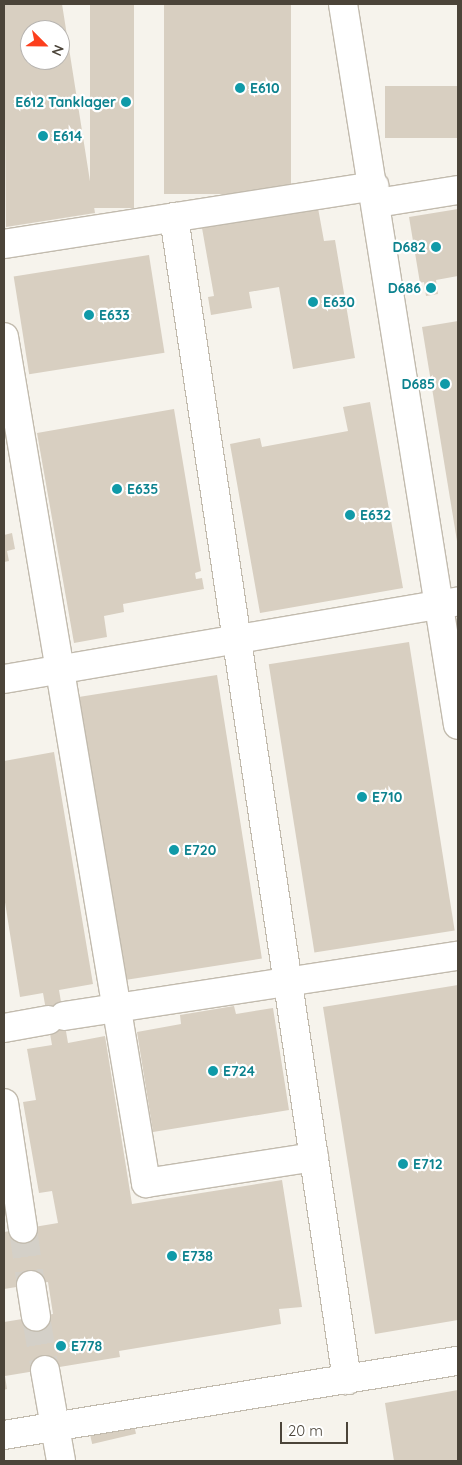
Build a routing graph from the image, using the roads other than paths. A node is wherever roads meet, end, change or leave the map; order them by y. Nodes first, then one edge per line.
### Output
1 (343, 4) edge
2 (458, 190) edge
3 (376, 195) junction
4 (175, 225) junction
5 (4, 244) edge
6 (4, 262) edge
7 (4, 337) edge
8 (449, 603) edge
9 (236, 639) junction
10 (60, 669) junction
11 (4, 679) edge
12 (458, 724) edge
13 (458, 956) edge
14 (288, 982) junction
15 (114, 1009) junction
16 (4, 1028) edge
17 (4, 1103) edge
18 (314, 1157) junction
19 (23, 1228) tunnel mouth
20 (31, 1285) tunnel mouth
21 (36, 1317) tunnel mouth
22 (458, 1361) edge
23 (44, 1370) tunnel mouth
24 (347, 1380) junction
25 (56, 1429) junction
26 (4, 1435) edge
27 (61, 1461) edge

1 - 3 street
2 - 3 street
3 - 4 street
3 - 8 street
4 - 5 street
4 - 6 street
4 - 9 street
7 - 10 street
8 - 9 street
8 - 12 street
9 - 10 street
9 - 14 street
10 - 11 street
10 - 15 street
13 - 14 street
14 - 15 street
14 - 18 street
15 - 16 street
15 - 18 street
17 - 19 street
18 - 24 street
20 - 21 street
22 - 24 street
23 - 25 street
24 - 25 street
25 - 26 street
25 - 27 street

